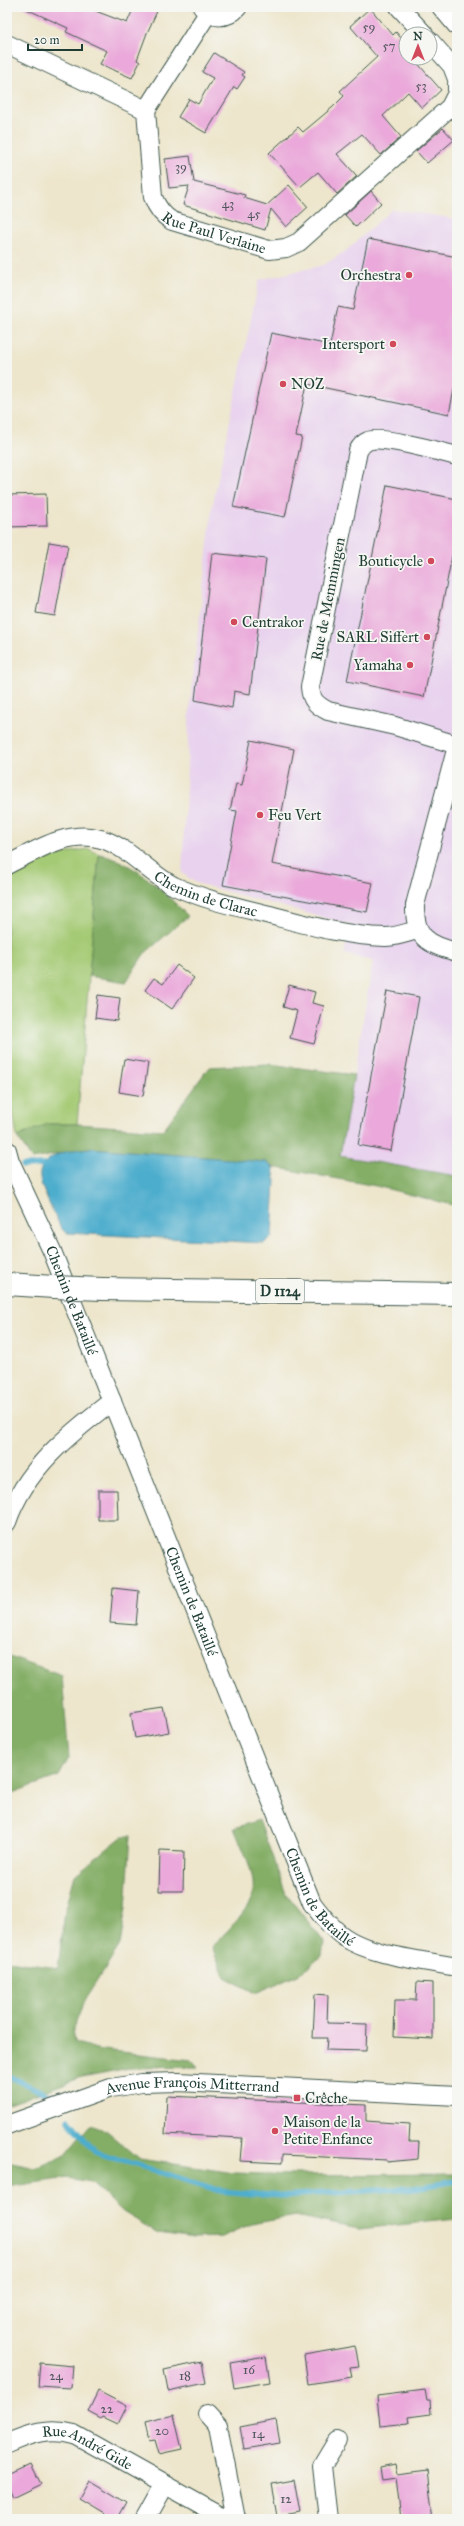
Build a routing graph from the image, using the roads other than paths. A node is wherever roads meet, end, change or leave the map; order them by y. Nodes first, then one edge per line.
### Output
1 (238, 7) edge
2 (399, 7) edge
3 (441, 7) edge
4 (205, 10) edge
5 (417, 26) edge
6 (457, 26) edge
7 (7, 44) edge
8 (438, 50) edge
9 (457, 79) edge
10 (457, 84) edge
11 (146, 110) junction
12 (457, 456) edge
13 (457, 746) edge
14 (7, 865) edge
15 (418, 930) junction
16 (457, 952) edge
17 (7, 1150) edge
18 (7, 1284) edge
19 (457, 1294) edge
20 (112, 1401) junction
21 (7, 1522) edge
22 (457, 1967) edge
23 (457, 2096) edge
24 (7, 2125) edge
25 (207, 2414) dead end
26 (337, 2441) dead end
27 (7, 2444) edge
28 (164, 2485) junction
29 (145, 2519) edge
30 (226, 2519) edge
31 (236, 2519) edge
32 (328, 2519) edge

1 - 4 street
2 - 5 street
3 - 6 street
4 - 11 street
7 - 11 street
8 - 9 street
10 - 11 street, Rue Paul Verlaine
12 - 13 street, Rue de Memmingen
13 - 15 street
14 - 15 street, Chemin de Clarac
15 - 16 street
17 - 20 street, Chemin de Bataillé
18 - 19 highway, D 1124, bridge
20 - 21 street
20 - 22 street, Chemin de Bataillé
23 - 24 street, Avenue François Mitterrand
25 - 31 street
26 - 32 street
27 - 28 street, Rue André Gide
28 - 29 street
28 - 30 street, Rue André Gide

